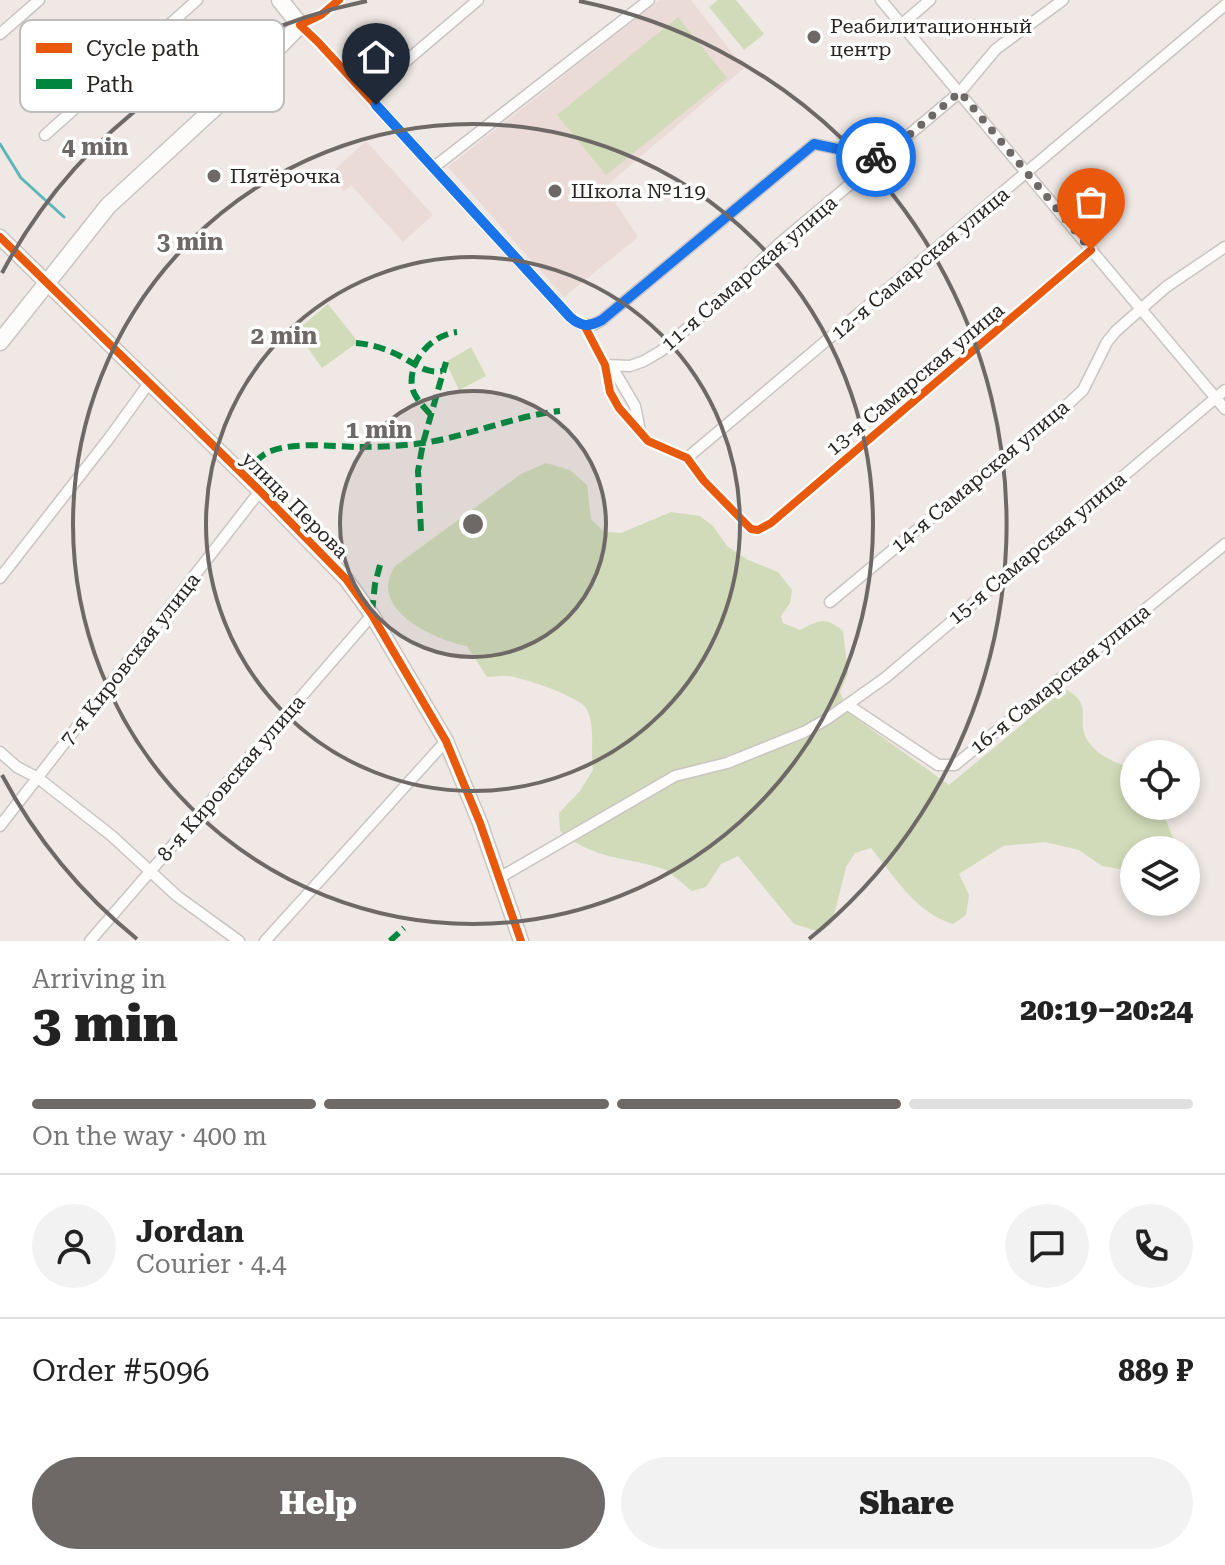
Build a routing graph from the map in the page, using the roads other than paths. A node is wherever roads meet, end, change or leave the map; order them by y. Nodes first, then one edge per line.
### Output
1 (39, 0) edge
2 (197, 0) edge
3 (280, 0) edge
4 (339, 0) edge
5 (478, 0) edge
6 (649, 0) edge
7 (881, 0) edge
8 (930, 0) edge
9 (1063, 0) edge
10 (1225, 5) edge
11 (174, 20) edge
12 (902, 24) junction
13 (300, 25) junction
14 (0, 34) edge
15 (284, 41) edge
16 (960, 92) junction
17 (366, 95) junction
18 (71, 112) edge
19 (209, 112) edge
20 (45, 135) dead end
21 (882, 158) junction
22 (434, 167) junction
23 (1028, 173) junction
24 (0, 237) edge
25 (1225, 247) edge
26 (1091, 250) junction
27 (46, 282) junction
28 (1140, 308) junction
29 (584, 325) junction
30 (0, 342) edge
31 (608, 366) junction
32 (149, 383) junction
33 (1225, 390) edge
34 (1215, 398) junction
35 (1225, 409) edge
36 (687, 458) junction
37 (260, 491) junction
38 (1225, 544) edge
39 (0, 578) edge
40 (830, 602) dead end
41 (372, 615) junction
42 (848, 705) junction
43 (446, 741) junction
44 (0, 752) edge
45 (38, 778) junction
46 (0, 826) edge
47 (150, 872) junction
48 (499, 878) junction
49 (90, 941) edge
50 (239, 941) edge
51 (265, 941) edge
52 (521, 941) edge

1 - 14 street
2 - 11 street
3 - 13 main road
4 - 13 street
5 - 17 street
6 - 22 street
7 - 12 street
8 - 12 street
9 - 16 street, 11-я Самарская улица
10 - 23 street, 12-я Самарская улица
12 - 16 street
13 - 15 main road
13 - 17 street
16 - 21 street, 11-я Самарская улица
16 - 23 street
17 - 22 street
18 - 20 street
19 - 27 main road
21 - 29 street
21 - 31 street, 11-я Самарская улица
22 - 29 street
23 - 26 street
23 - 36 street, 12-я Самарская улица
24 - 27 street, улица Перова
25 - 28 street, 14-я Самарская улица
26 - 28 street
26 - 36 street, 13-я Самарская улица
27 - 30 main road
27 - 32 street, улица Перова
28 - 34 street
28 - 40 street, 14-я Самарская улица
29 - 31 street
31 - 36 street
32 - 37 street, улица Перова
32 - 39 street
33 - 34 street, 15-я Самарская улица
34 - 35 street
34 - 42 street, 15-я Самарская улица
37 - 41 street, улица Перова
37 - 45 street, 7-я Кировская улица
38 - 42 street, 16-я Самарская улица
41 - 43 street, улица Перова
41 - 47 street, 8-я Кировская улица
42 - 48 street, 15-я Самарская улица
43 - 48 street, улица Перова
43 - 51 street
44 - 45 street
45 - 46 street, 7-я Кировская улица
45 - 47 street
47 - 49 street, 8-я Кировская улица
47 - 50 street
48 - 52 street, улица Перова

